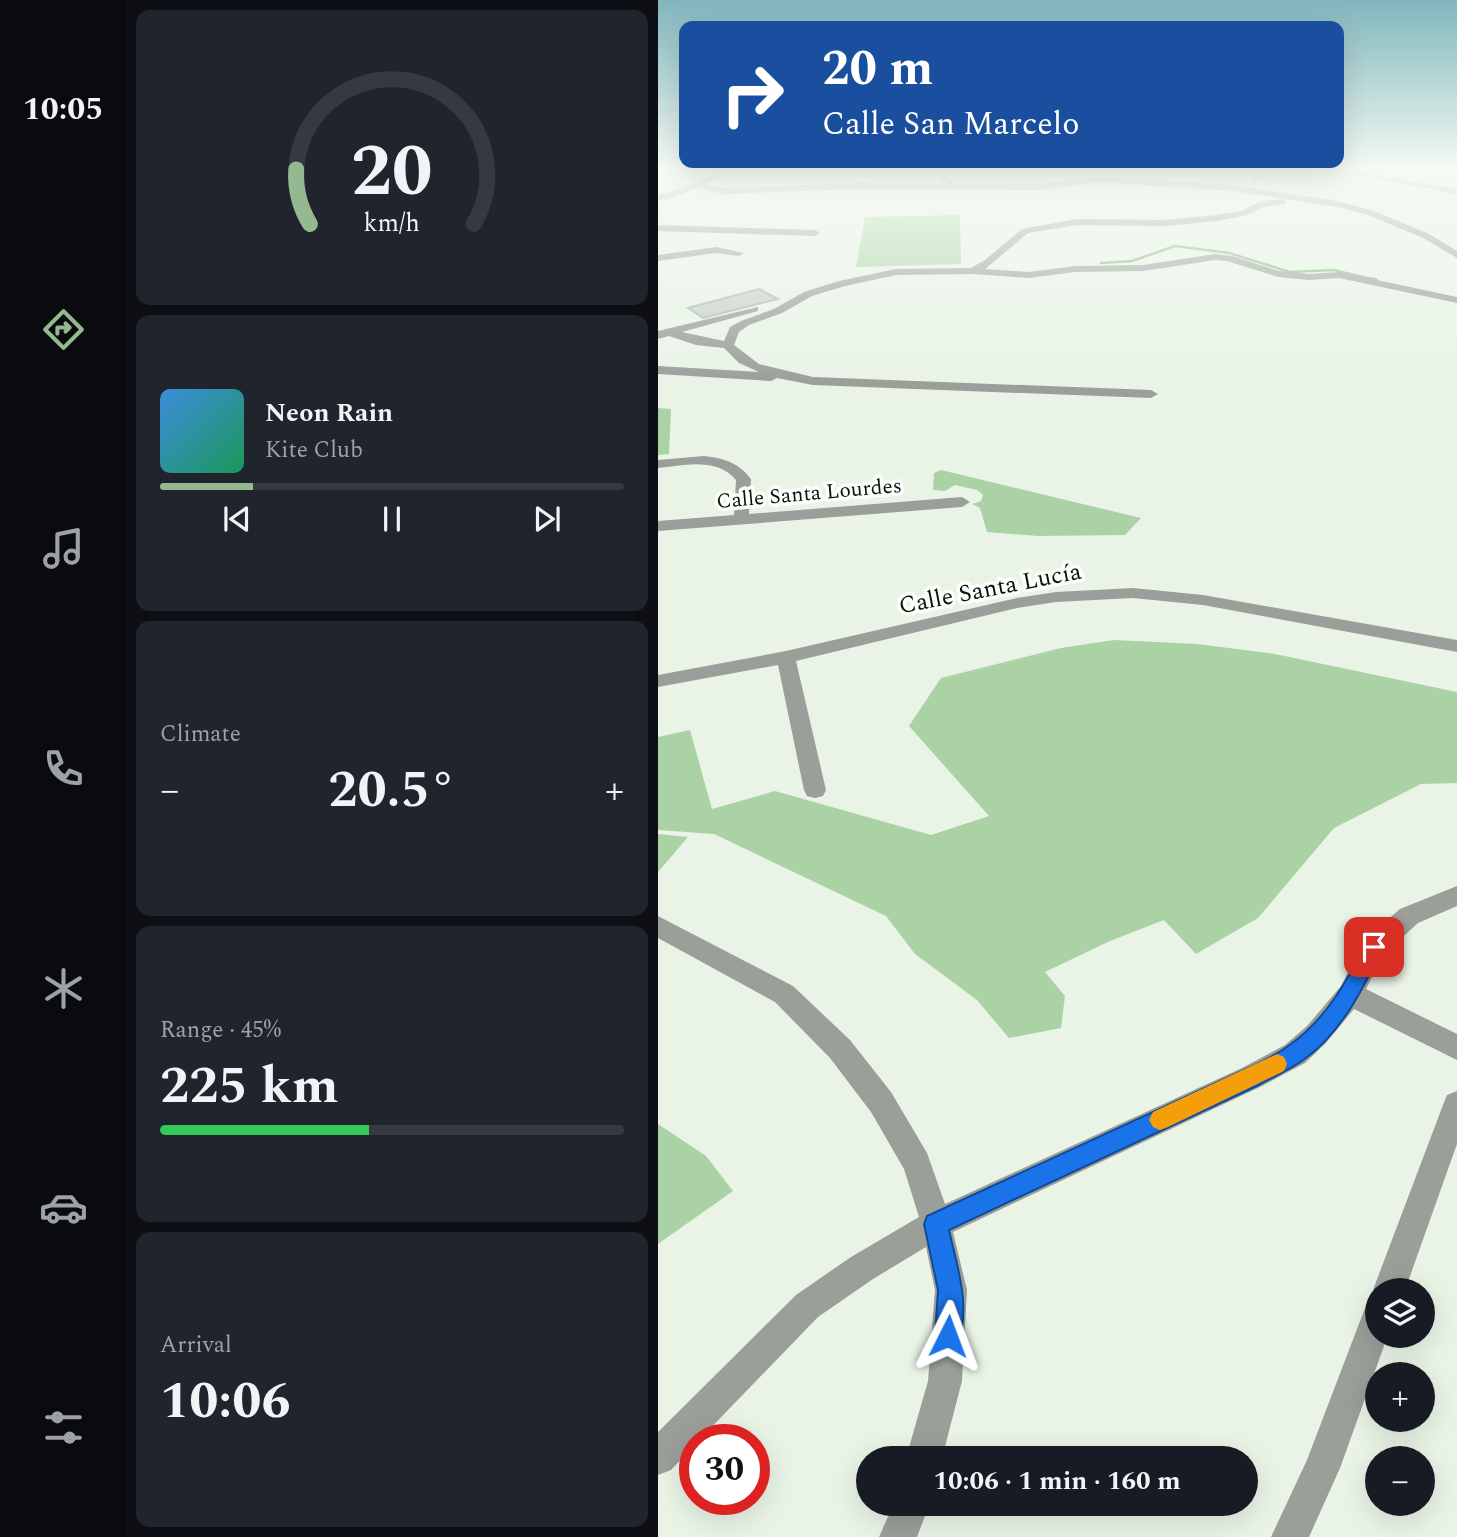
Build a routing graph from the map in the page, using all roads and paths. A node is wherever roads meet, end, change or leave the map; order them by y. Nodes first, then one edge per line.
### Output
1 (1013, 240) edge
2 (1432, 240) edge
3 (739, 253) dead end
4 (1457, 255) edge
5 (658, 258) edge
6 (973, 271) junction
7 (808, 294) junction
8 (1457, 300) edge
9 (664, 334) edge
10 (728, 345) junction
11 (658, 370) edge
12 (792, 378) junction
13 (1151, 394) dead end
14 (658, 464) edge
15 (962, 502) dead end
16 (741, 520) junction
17 (658, 526) edge
18 (1457, 646) edge
19 (786, 657) junction
20 (658, 681) edge
21 (815, 790) dead end
22 (1457, 896) edge
23 (658, 926) edge
24 (1350, 994) junction
25 (1457, 1047) edge
26 (1457, 1105) edge
27 (936, 1224) junction
28 (1392, 1278) edge
29 (1367, 1348) edge
30 (927, 1446) edge
31 (658, 1457) edge
32 (907, 1516) edge
33 (898, 1537) edge
34 (1290, 1537) edge

1 - 6 street
2 - 4 street
3 - 5 street
6 - 7 street
6 - 8 street
7 - 9 street
7 - 10 street
9 - 10 street
10 - 12 street
11 - 12 street
12 - 13 street
14 - 16 street
15 - 16 street, Calle Santa Lourdes
16 - 17 street, Calle Santa Lourdes
18 - 19 street, Calle Santa Lucía
19 - 20 street, Calle Santa Lucía
19 - 21 street
22 - 24 street
23 - 27 street
24 - 25 street
24 - 27 street
26 - 28 street
27 - 30 street
27 - 31 street
29 - 34 street
32 - 33 street

